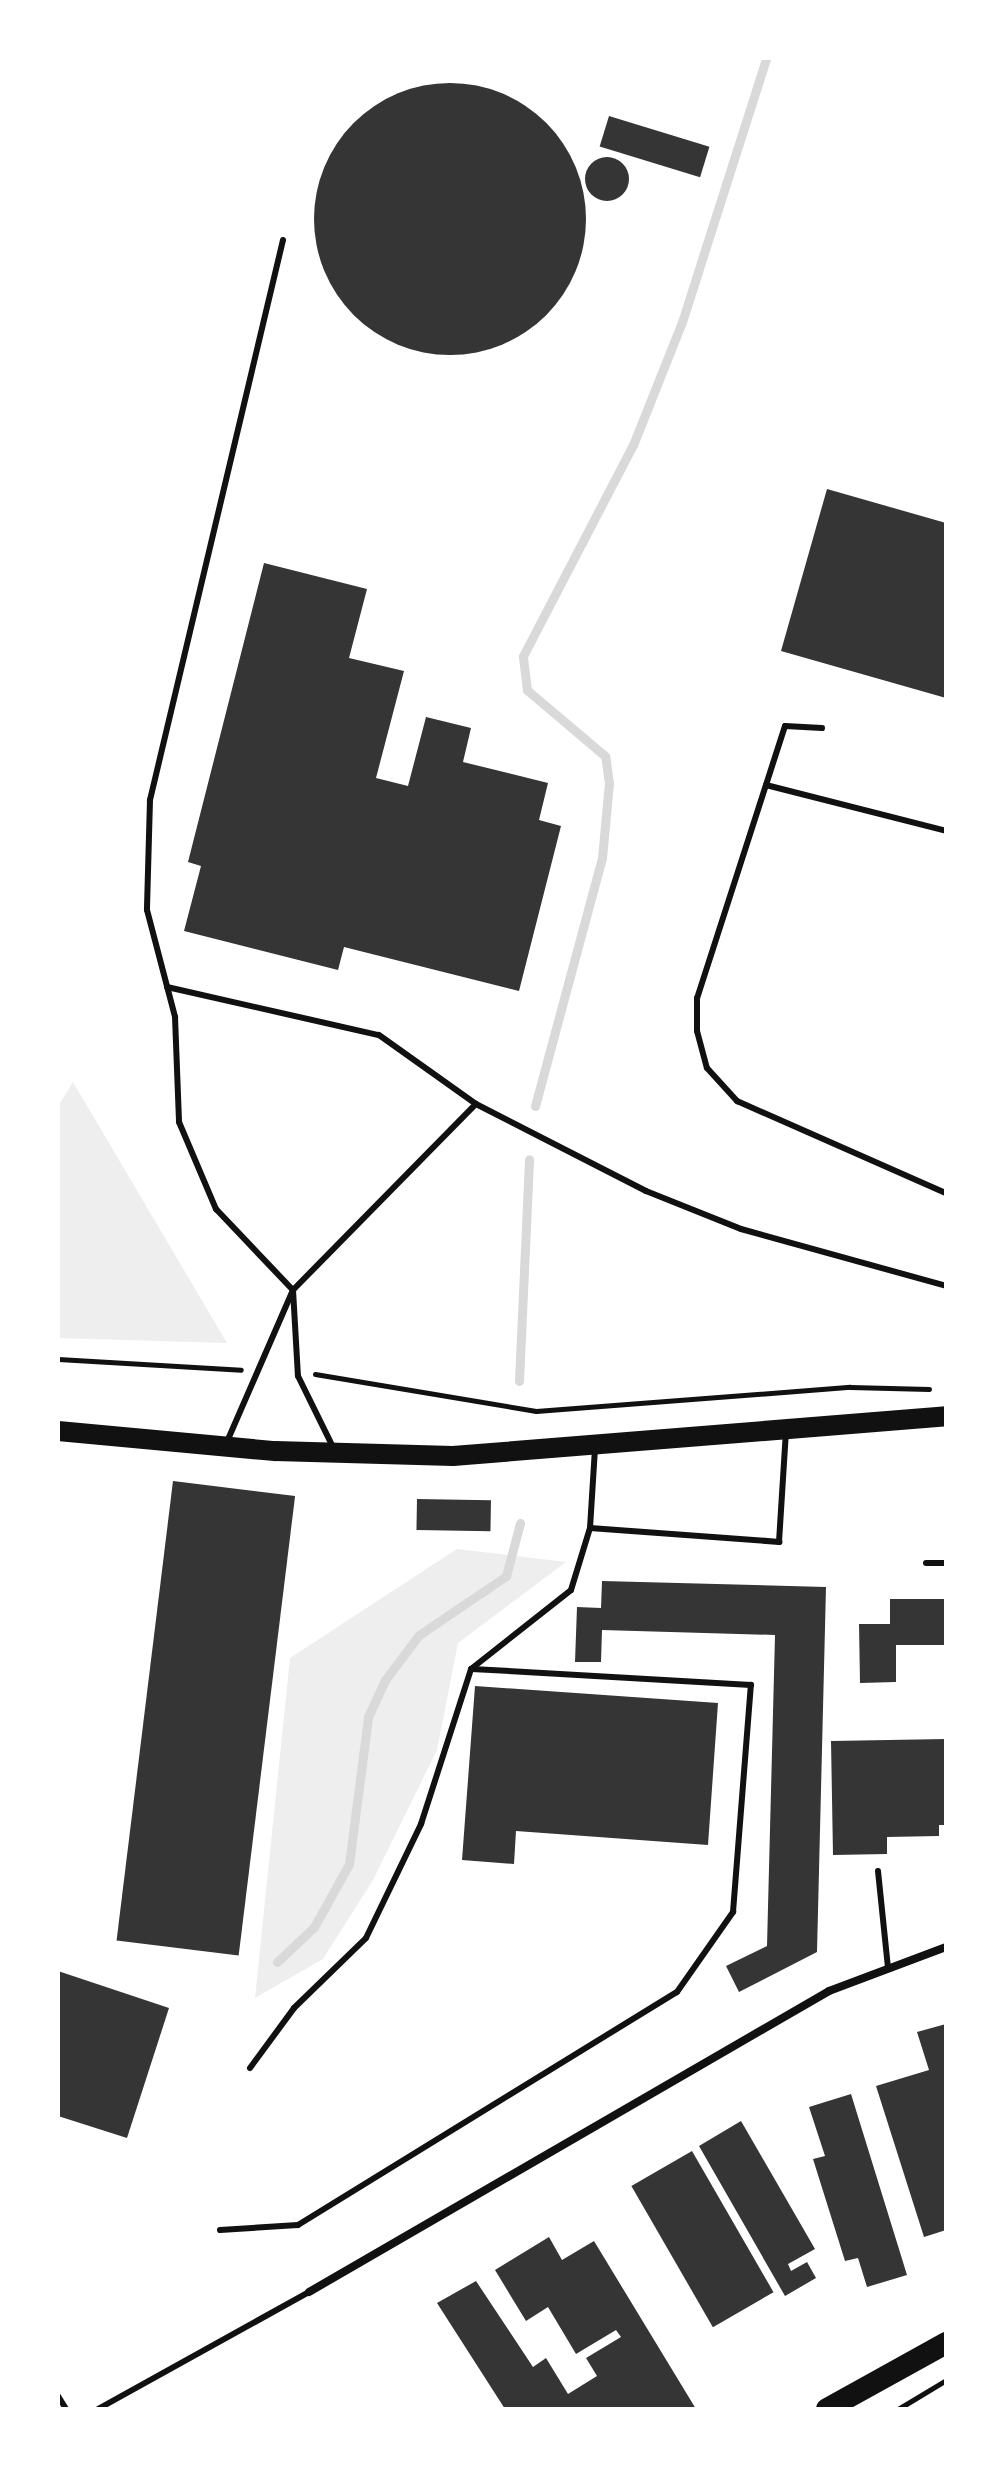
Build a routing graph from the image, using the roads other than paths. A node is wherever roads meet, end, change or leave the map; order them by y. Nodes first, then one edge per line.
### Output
1 (283, 240) dead end
2 (822, 728) dead end
3 (766, 785) junction
4 (946, 831) edge
5 (167, 987) junction
6 (476, 1104) junction
7 (946, 1193) edge
8 (946, 1286) edge
9 (293, 1290) junction
10 (946, 1416) edge
11 (786, 1429) junction
12 (58, 1431) edge
13 (225, 1447) junction
14 (595, 1448) junction
15 (337, 1454) junction
16 (590, 1528) junction
17 (926, 1563) dead end
18 (946, 1563) edge
19 (471, 1669) junction
20 (878, 1871) dead end
21 (946, 1947) edge
22 (888, 1968) junction
23 (250, 2068) dead end
24 (220, 2230) dead end
25 (309, 2292) joint
26 (946, 2343) edge
27 (58, 2396) edge
28 (66, 2409) edge
29 (98, 2409) edge
30 (827, 2409) edge

1 - 5 lane
2 - 3 lane
3 - 4 lane
3 - 7 lane
5 - 6 lane
5 - 9 lane
6 - 8 lane
6 - 9 lane
9 - 13 lane
9 - 15 lane
10 - 11 main road
11 - 14 main road
11 - 16 lane
12 - 13 main road
13 - 15 main road
14 - 15 main road
14 - 16 lane
16 - 19 lane
17 - 18 lane
19 - 23 lane
19 - 24 lane
20 - 22 lane
21 - 22 street
22 - 25 street
25 - 29 lane
26 - 30 highway
27 - 28 lane

